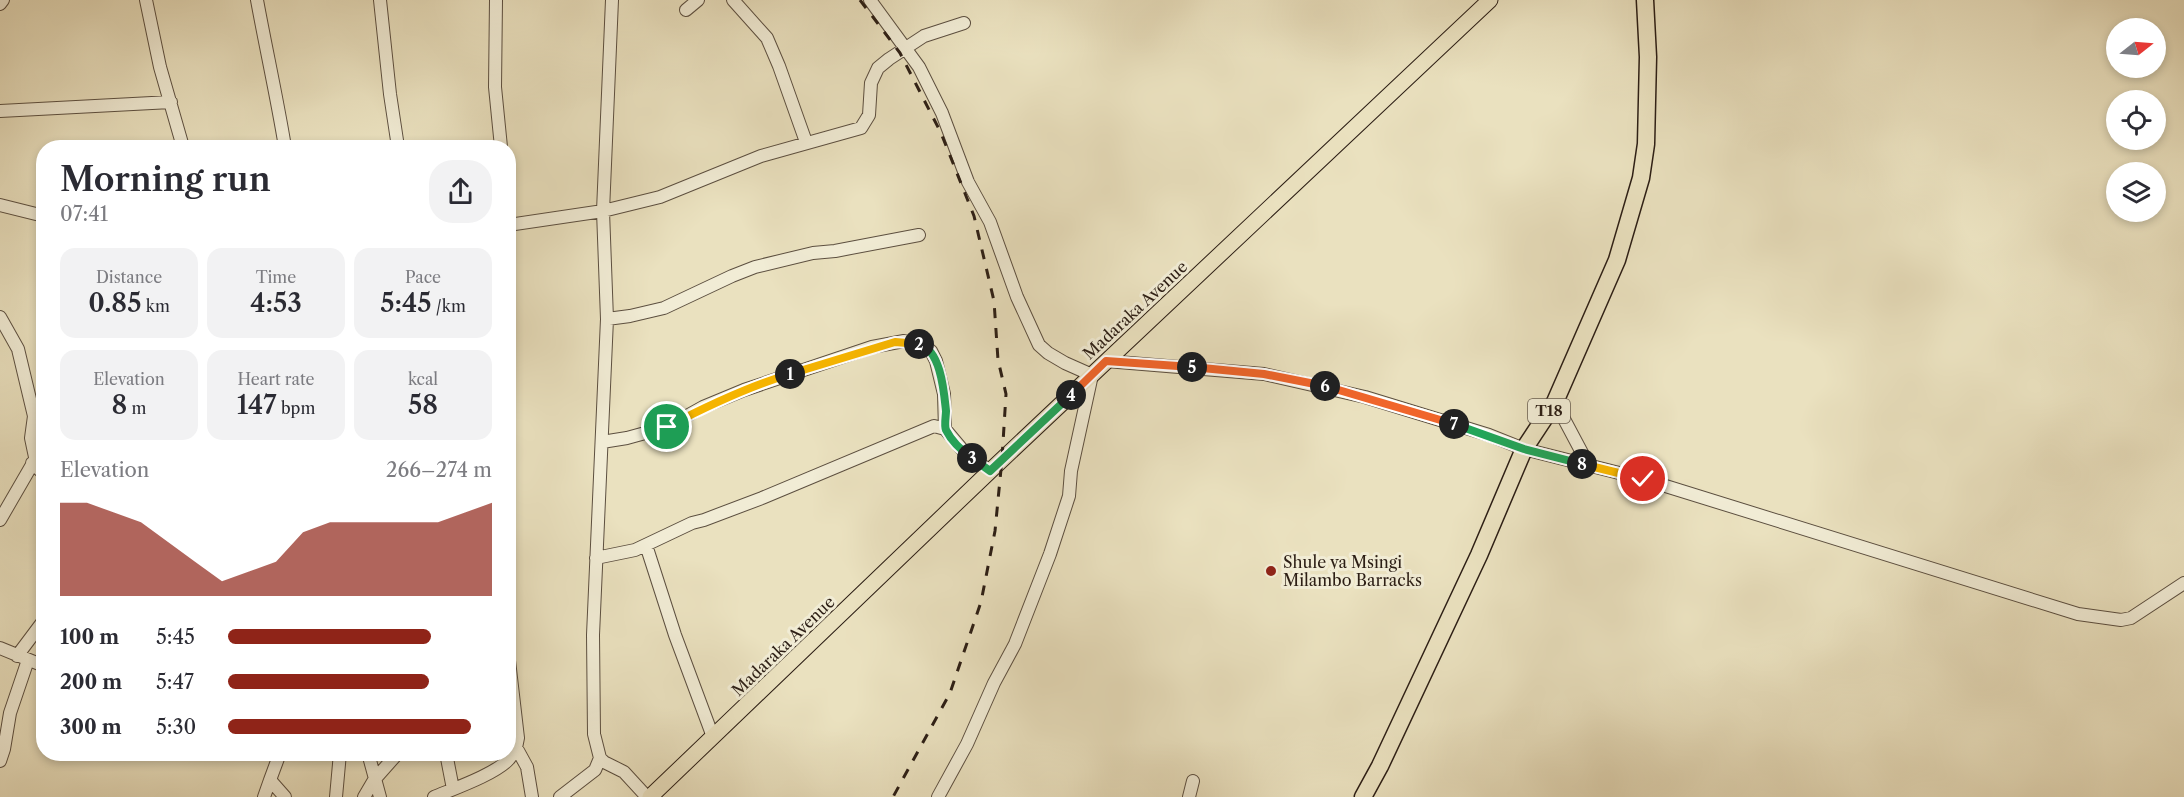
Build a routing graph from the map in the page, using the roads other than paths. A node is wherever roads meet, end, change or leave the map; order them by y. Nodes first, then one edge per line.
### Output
1 (3, 0) edge
2 (146, 0) edge
3 (257, 0) edge
4 (380, 0) edge
5 (496, 0) edge
6 (612, 0) edge
7 (698, 0) edge
8 (733, 0) edge
9 (870, 0) edge
10 (1490, 0) edge
11 (1645, 0) edge
12 (0, 4) edge
13 (686, 10) dead end
14 (964, 23) dead end
15 (905, 49) junction
16 (171, 102) junction
17 (0, 111) edge
18 (181, 140) edge
19 (284, 140) edge
20 (397, 140) edge
21 (500, 140) edge
22 (806, 142) junction
23 (0, 205) edge
24 (603, 211) junction
25 (36, 214) edge
26 (516, 224) edge
27 (919, 236) dead end
28 (0, 317) edge
29 (607, 319) junction
30 (1106, 361) junction
31 (1092, 375) junction
32 (1556, 402) junction
33 (945, 429) junction
34 (602, 442) junction
35 (1524, 449) junction
36 (36, 457) edge
37 (34, 460) junction
38 (36, 463) edge
39 (1590, 466) junction
40 (990, 471) junction
41 (0, 520) edge
42 (646, 545) junction
43 (596, 558) junction
44 (2184, 583) edge
45 (36, 634) edge
46 (0, 648) edge
47 (22, 658) junction
48 (36, 663) edge
49 (516, 721) edge
50 (713, 737) junction
51 (516, 747) joint
52 (600, 758) junction
53 (0, 761) edge
54 (277, 761) edge
55 (338, 761) edge
56 (370, 761) edge
57 (391, 761) edge
58 (448, 761) edge
59 (507, 761) edge
60 (270, 780) junction
61 (374, 780) junction
62 (1193, 781) dead end
63 (453, 789) junction
64 (264, 797) edge
65 (285, 797) edge
66 (336, 797) edge
67 (364, 797) edge
68 (380, 797) edge
69 (434, 797) edge
70 (532, 797) edge
71 (560, 797) edge
72 (648, 797) edge
73 (938, 797) edge
74 (1189, 797) edge
75 (1363, 797) edge

1 - 12 street
2 - 16 street
3 - 19 street
4 - 20 street
5 - 21 street
6 - 24 street
7 - 13 street
8 - 22 street
9 - 15 street
10 - 30 main road, Madaraka Avenue
11 - 32 highway, T18
14 - 15 street
15 - 22 street
15 - 31 street
16 - 17 street
16 - 18 street
22 - 24 street
23 - 25 street
24 - 26 street
24 - 29 street
27 - 29 street
28 - 37 street
29 - 34 street
30 - 31 main road, Madaraka Avenue
30 - 35 street
31 - 40 main road, Madaraka Avenue
31 - 73 street
32 - 35 highway, T18
32 - 39 street
33 - 34 street
33 - 40 street
33 - 42 street
34 - 43 street
35 - 39 street
35 - 75 highway, T18
36 - 37 street
37 - 38 street
37 - 41 street
39 - 44 street
40 - 50 main road, Madaraka Avenue
42 - 43 street
42 - 50 street
43 - 52 street
45 - 47 street
46 - 47 street
47 - 48 street
47 - 53 street
49 - 51 street
50 - 72 main road, Madaraka Avenue
51 - 70 street
52 - 71 street
52 - 72 street
54 - 60 street
55 - 66 street
56 - 61 street
57 - 61 street
58 - 63 street
59 - 63 street
60 - 64 street
60 - 65 street
61 - 67 street
61 - 68 street
62 - 74 street
63 - 69 street

